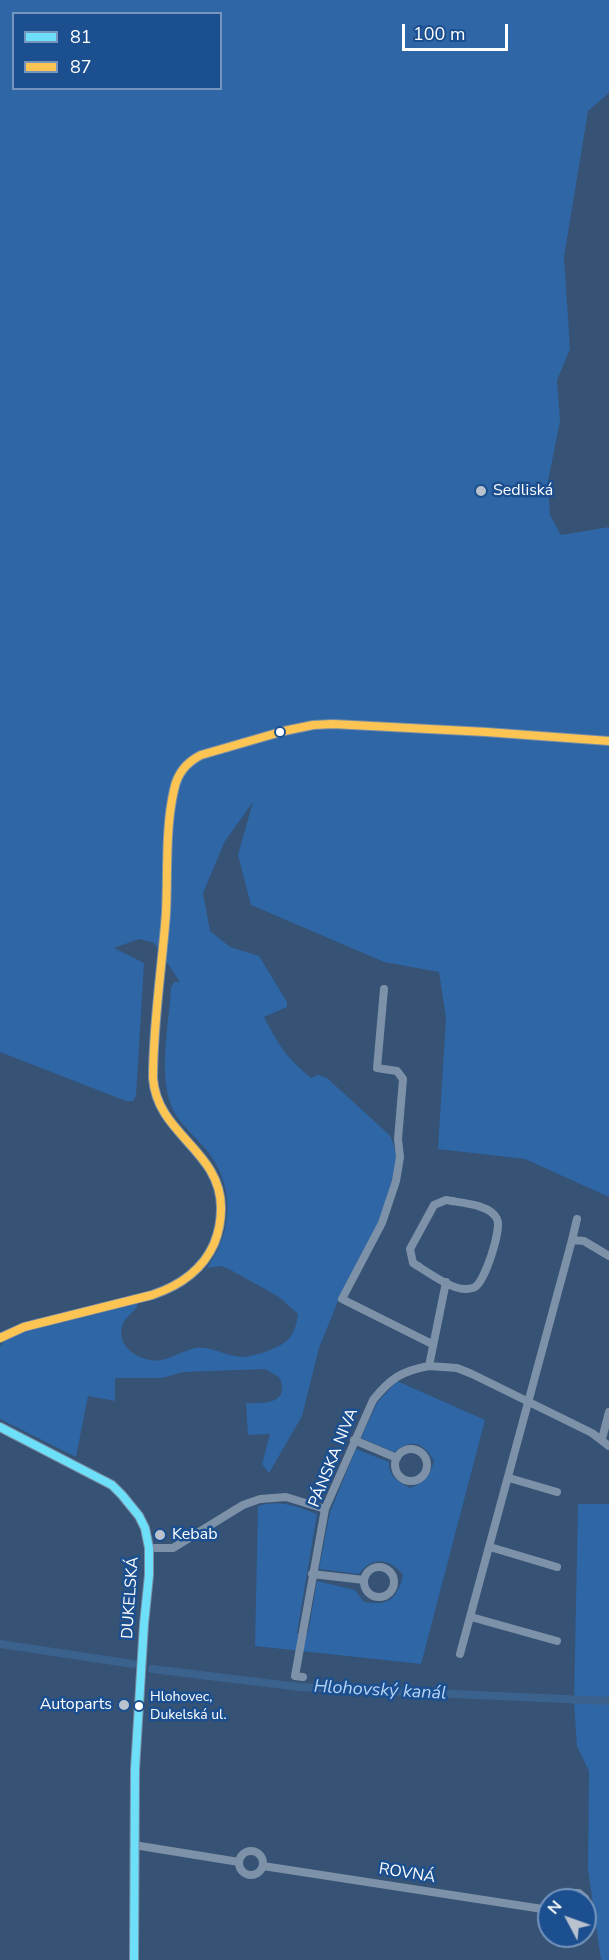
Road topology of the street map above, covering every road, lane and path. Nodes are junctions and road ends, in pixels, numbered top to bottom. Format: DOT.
graph roads {
  1 [pos="609,741"];
  2 [pos="384,988"];
  3 [pos="577,1219"];
  4 [pos="572,1240"];
  5 [pos="609,1256"];
  6 [pos="446,1282"];
  7 [pos="0,1338"];
  8 [pos="432,1344"];
  9 [pos="429,1366"];
  10 [pos="529,1401"];
  11 [pos="609,1412"];
  12 [pos="0,1427"];
  13 [pos="602,1439"];
  14 [pos="354,1440"];
  15 [pos="609,1446"];
  16 [pos="397,1458"];
  17 [pos="508,1478"];
  18 [pos="557,1492"];
  19 [pos="326,1509"];
  20 [pos="490,1547"];
  21 [pos="148,1548"];
  22 [pos="557,1567"];
  23 [pos="312,1574"];
  24 [pos="364,1580"];
  25 [pos="471,1617"];
  26 [pos="557,1641"];
  27 [pos="460,1654"];
  28 [pos="303,1677"];
  29 [pos="134,1845"];
  30 [pos="239,1862"];
  31 [pos="263,1866"];
  32 [pos="537,1907"];
  33 [pos="134,1960"];
  1 -- 7 [label="main road"];
  2 -- 8 [label="street"];
  3 -- 4 [label="street"];
  4 -- 5 [label="street"];
  4 -- 10 [label="street"];
  6 -- 6 [label="street"];
  6 -- 8 [label="street"];
  8 -- 9 [label="street"];
  9 -- 10 [label="street"];
  9 -- 14 [label="street, PÁNSKA NIVA"];
  10 -- 13 [label="street"];
  10 -- 17 [label="street"];
  11 -- 13 [label="street"];
  12 -- 21 [label="main road, DUKELSKÁ"];
  13 -- 15 [label="street"];
  14 -- 16 [label="street"];
  14 -- 19 [label="street, PÁNSKA NIVA"];
  16 -- 16 [label="street"];
  17 -- 18 [label="street"];
  17 -- 20 [label="street"];
  19 -- 21 [label="street"];
  19 -- 23 [label="street, PÁNSKA NIVA"];
  20 -- 22 [label="street"];
  20 -- 25 [label="street"];
  21 -- 29 [label="main road, DUKELSKÁ"];
  23 -- 24 [label="street"];
  23 -- 28 [label="street, PÁNSKA NIVA"];
  24 -- 24 [label="street"];
  25 -- 26 [label="street"];
  25 -- 27 [label="street"];
  29 -- 30 [label="street, ROVNÁ"];
  29 -- 33 [label="main road, DUKELSKÁ"];
  30 -- 31 [label="street, ROVNÁ"];
  30 -- 31 [label="street, ROVNÁ"];
  31 -- 32 [label="street, ROVNÁ"];
}
